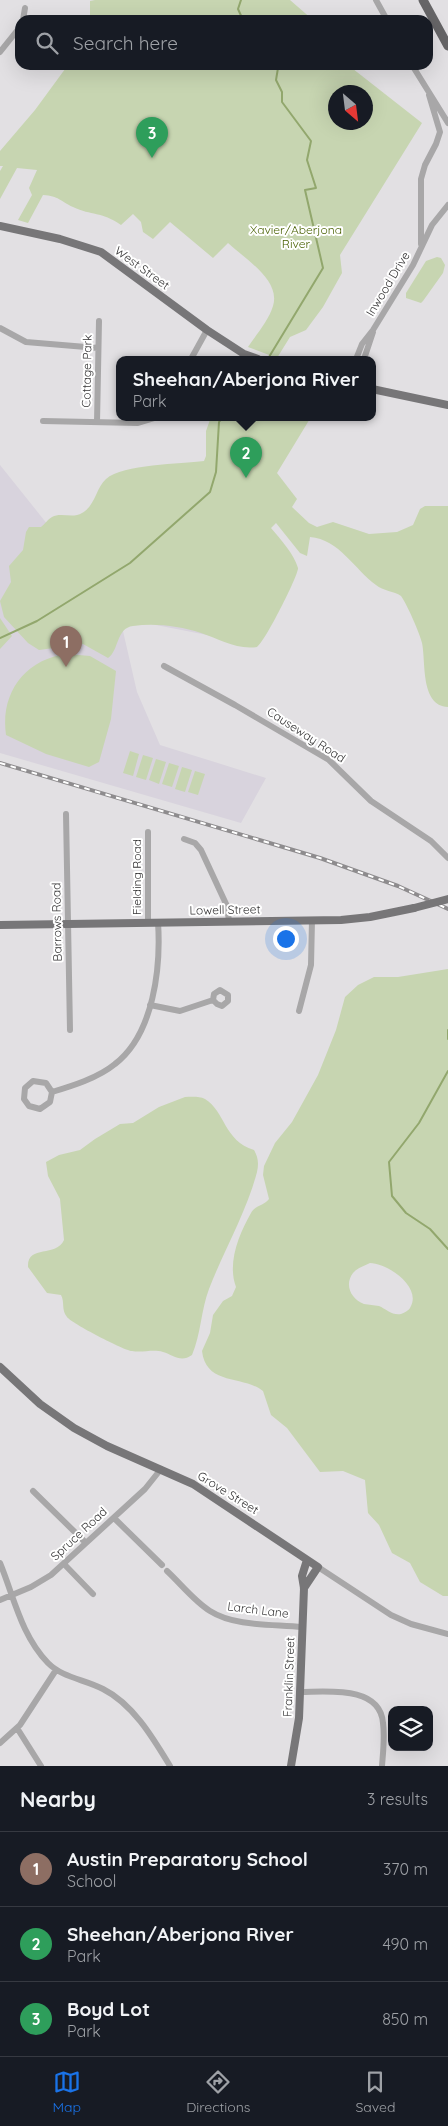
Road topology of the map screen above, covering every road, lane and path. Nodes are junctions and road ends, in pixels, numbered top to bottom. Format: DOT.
graph roads {
  1 [pos="376,0"];
  2 [pos="424,0"];
  3 [pos="25,8"];
  4 [pos="24,15"];
  5 [pos="385,15"];
  6 [pos="432,15"];
  7 [pos="433,17"];
  8 [pos="15,33"];
  9 [pos="448,46"];
  10 [pos="0,52"];
  11 [pos="415,70"];
  12 [pos="429,94"];
  13 [pos="448,124"];
  14 [pos="448,204"];
  15 [pos="0,226"];
  16 [pos="421,248"];
  17 [pos="99,321"];
  18 [pos="0,328"];
  19 [pos="206,330"];
  20 [pos="373,330"];
  21 [pos="98,348"];
  22 [pos="193,356"];
  23 [pos="250,356"];
  24 [pos="357,356"];
  25 [pos="365,356"];
  26 [pos="376,389"];
  27 [pos="448,405"];
  28 [pos="43,421"];
  29 [pos="144,421"];
  30 [pos="97,422"];
  31 [pos="164,666"];
  32 [pos="66,814"];
  33 [pos="148,832"];
  34 [pos="184,839"];
  35 [pos="448,858"];
  36 [pos="448,899"];
  37 [pos="312,920"];
  38 [pos="229,921"];
  39 [pos="148,922"];
  40 [pos="158,922"];
  41 [pos="68,924"];
  42 [pos="0,925"];
  43 [pos="213,1000"];
  44 [pos="150,1005"];
  45 [pos="299,1011"];
  46 [pos="70,1030"];
  47 [pos="52,1092"];
  48 [pos="0,1367"];
  49 [pos="162,1469"];
  50 [pos="33,1491"];
  51 [pos="114,1518"];
  52 [pos="86,1543"];
  53 [pos="307,1560"];
  54 [pos="0,1563"];
  55 [pos="64,1564"];
  56 [pos="162,1565"];
  57 [pos="318,1568"];
  58 [pos="167,1571"];
  59 [pos="304,1588"];
  60 [pos="93,1594"];
  61 [pos="11,1596"];
  62 [pos="0,1600"];
  63 [pos="302,1627"];
  64 [pos="448,1634"];
  65 [pos="56,1670"];
  66 [pos="300,1692"];
  67 [pos="17,1728"];
  68 [pos="0,1743"];
  69 [pos="41,1766"];
  70 [pos="170,1766"];
  71 [pos="291,1766"];
  72 [pos="382,1766"];
  1 -- 5 [label="street"];
  2 -- 6 [label="highway"];
  3 -- 4 [label="street"];
  7 -- 9 [label="highway"];
  8 -- 10 [label="street"];
  11 -- 12 [label="street, Inwood Drive"];
  12 -- 13 [label="street, Inwood Drive"];
  12 -- 16 [label="street, Inwood Drive"];
  14 -- 16 [label="street, Inwood Drive"];
  15 -- 19 [label="main road, West Street"];
  16 -- 20 [label="street, Inwood Drive"];
  17 -- 21 [label="street, Cottage Park"];
  18 -- 21 [label="street"];
  19 -- 22 [label="street"];
  19 -- 23 [label="main road, West Street"];
  20 -- 24 [label="street, Inwood Drive"];
  20 -- 25 [label="street, Inwood Drive"];
  21 -- 30 [label="street, Cottage Park"];
  26 -- 27 [label="main road"];
  28 -- 30 [label="street"];
  29 -- 30 [label="street"];
  31 -- 35 [label="street, Causeway Road"];
  32 -- 41 [label="street, Barrows Road"];
  33 -- 39 [label="street, Fielding Road"];
  34 -- 38 [label="street"];
  36 -- 37 [label="main road, Lowell Street, bridge"];
  37 -- 38 [label="main road, Lowell Street"];
  37 -- 45 [label="street"];
  38 -- 40 [label="main road, Lowell Street"];
  39 -- 40 [label="main road, Lowell Street"];
  39 -- 41 [label="main road, Lowell Street"];
  40 -- 44 [label="street"];
  41 -- 42 [label="main road, Lowell Street"];
  41 -- 46 [label="street, Barrows Road"];
  43 -- 44 [label="street"];
  44 -- 47 [label="street"];
  47 -- 47 [label="street"];
  48 -- 49 [label="main road, Grove Street"];
  49 -- 51 [label="street, Spruce Road"];
  49 -- 53 [label="main road, Grove Street"];
  50 -- 52 [label="street"];
  51 -- 52 [label="street, Spruce Road"];
  51 -- 56 [label="street"];
  52 -- 55 [label="street, Spruce Road"];
  53 -- 57 [label="main road, Grove Street"];
  53 -- 59 [label="main road, Franklin Street"];
  54 -- 61 [label="street"];
  55 -- 60 [label="street"];
  55 -- 61 [label="street, Spruce Road"];
  57 -- 59 [label="main road"];
  57 -- 64 [label="street, Grove Street"];
  58 -- 63 [label="street, Larch Lane"];
  59 -- 63 [label="main road, Franklin Street"];
  61 -- 62 [label="street, Spruce Road"];
  61 -- 65 [label="street"];
  63 -- 66 [label="main road, Franklin Street"];
  65 -- 67 [label="street"];
  65 -- 70 [label="street"];
  66 -- 71 [label="main road, Franklin Street"];
  66 -- 72 [label="street"];
  67 -- 68 [label="street"];
  67 -- 69 [label="street"];
}
